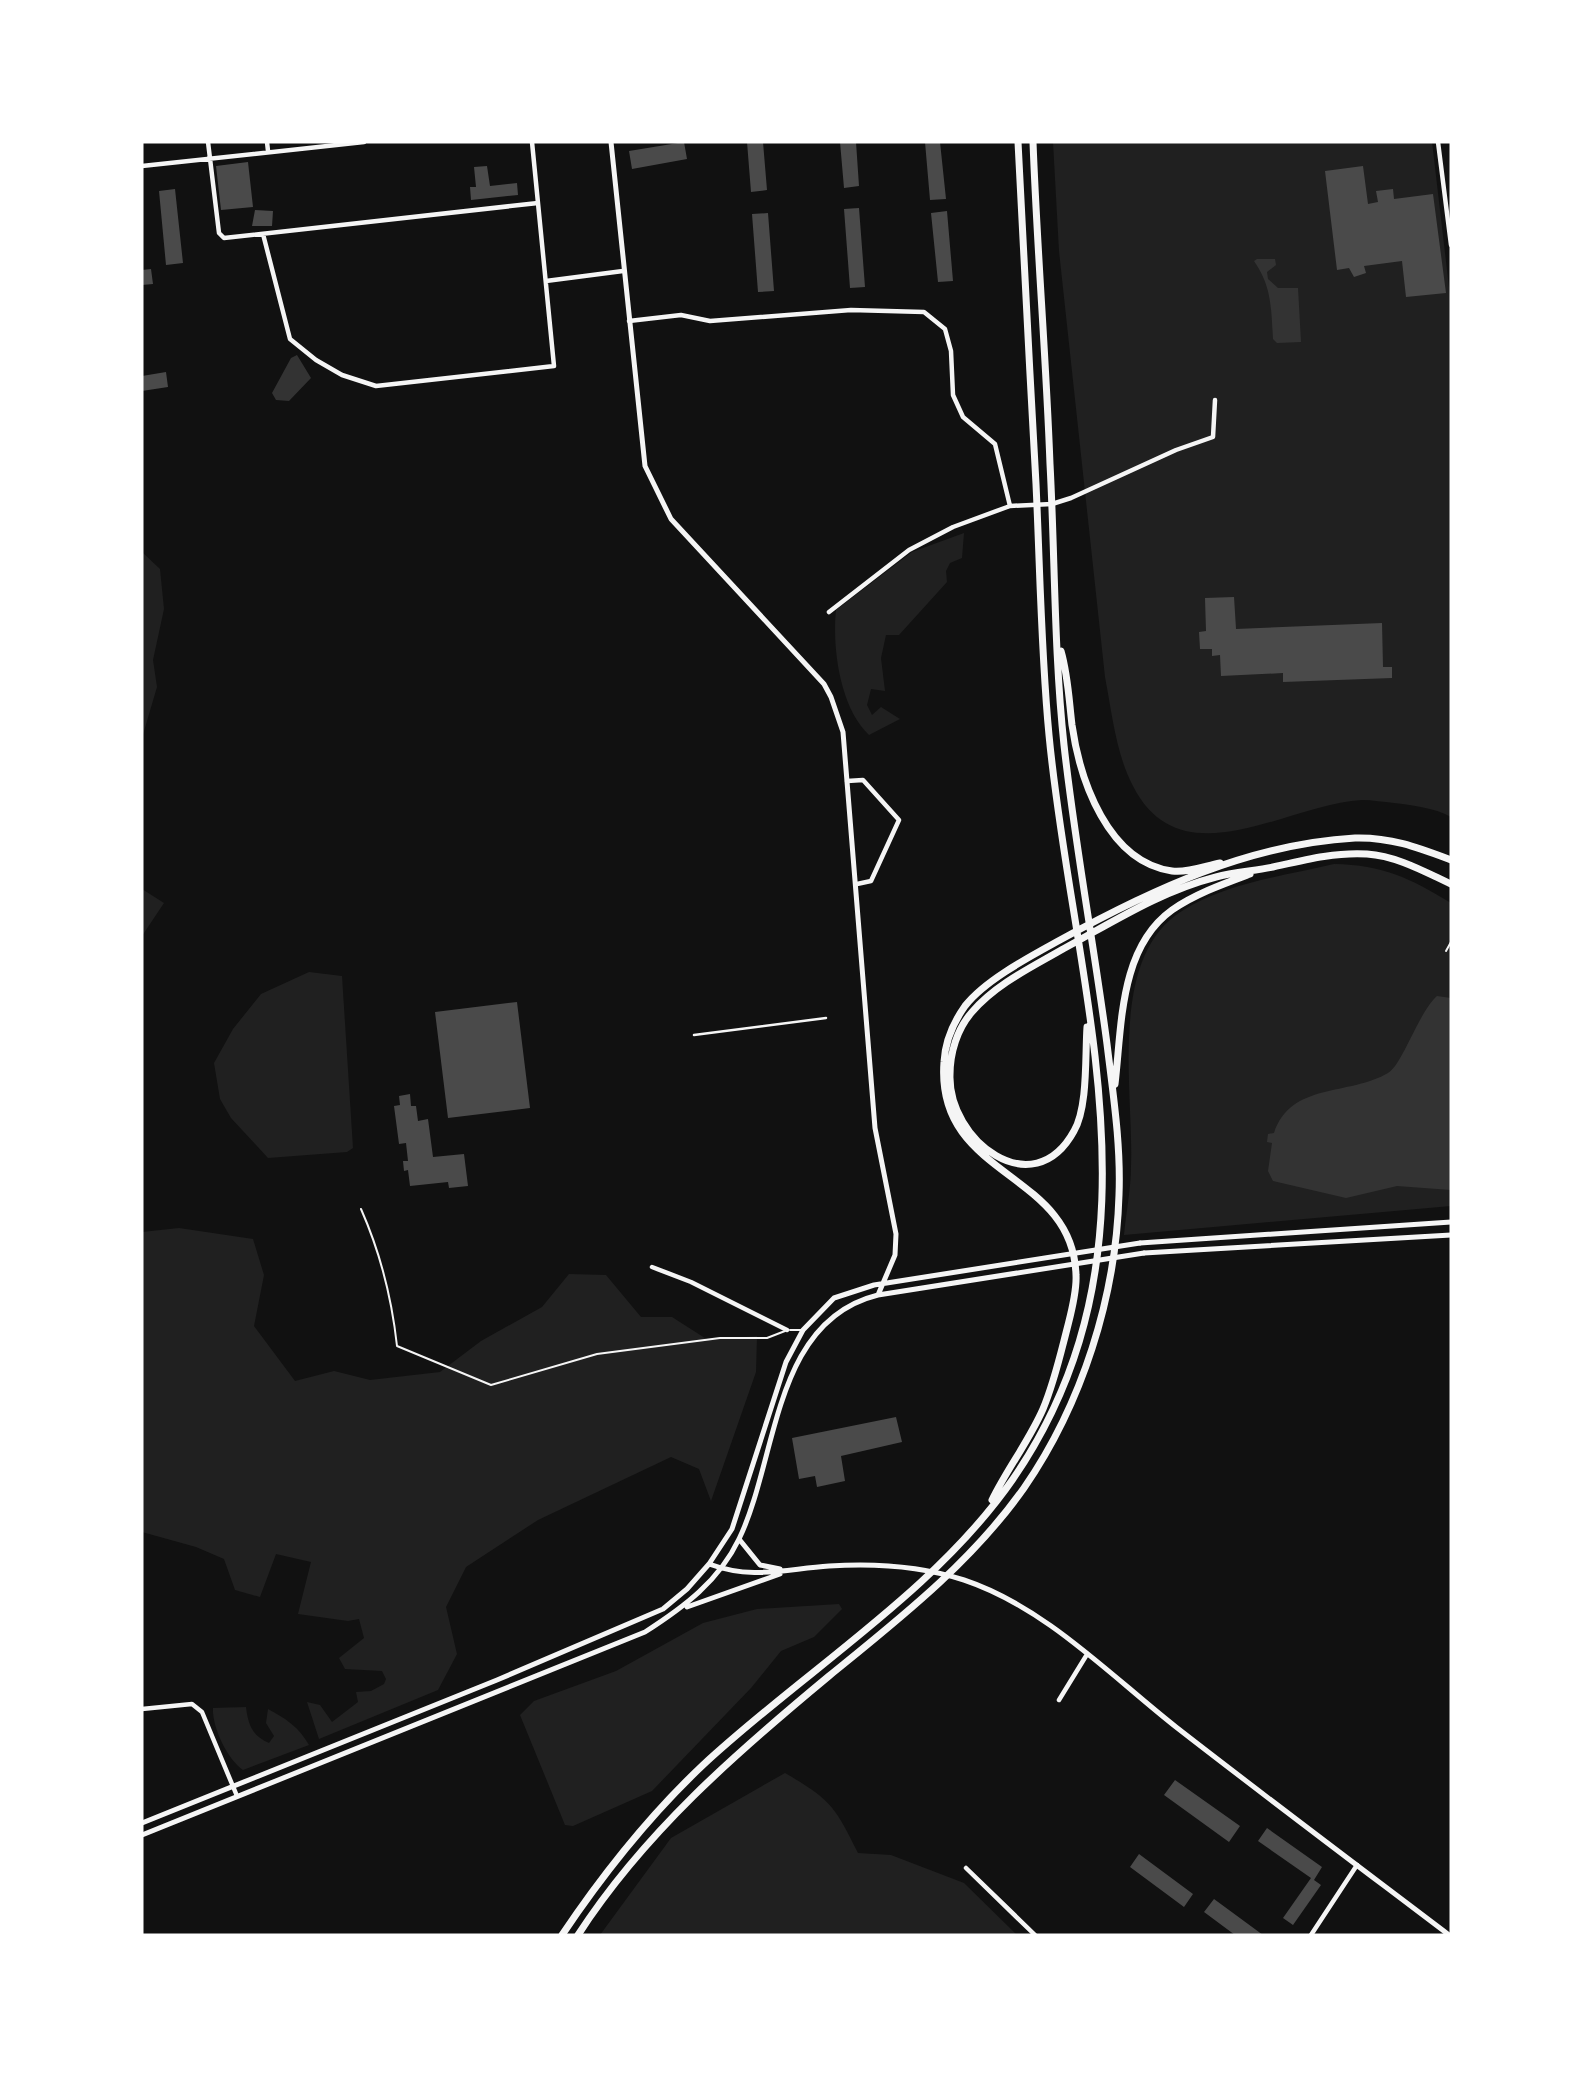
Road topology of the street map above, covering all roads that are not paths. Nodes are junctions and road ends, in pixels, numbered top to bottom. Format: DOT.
graph roads {
  1 [pos="208,142"];
  2 [pos="267,142"];
  3 [pos="363,142"];
  4 [pos="532,142"];
  5 [pos="611,142"];
  6 [pos="1018,142"];
  7 [pos="1033,142"];
  8 [pos="1438,142"];
  9 [pos="268,151"];
  10 [pos="210,158"];
  11 [pos="142,166"];
  12 [pos="538,202"];
  13 [pos="263,234"];
  14 [pos="1451,245"];
  15 [pos="623,271"];
  16 [pos="546,281"];
  17 [pos="628,321"];
  18 [pos="1215,400"];
  19 [pos="1010,506"];
  20 [pos="830,612"];
  21 [pos="1057,638"];
  22 [pos="847,781"];
  23 [pos="1251,857"];
  24 [pos="1451,860"];
  25 [pos="1269,867"];
  26 [pos="857,884"];
  27 [pos="1451,884"];
  28 [pos="1088,1009"];
  29 [pos="826,1018"];
  30 [pos="694,1035"];
  31 [pos="1113,1095"];
  32 [pos="361,1209"];
  33 [pos="1451,1222"];
  34 [pos="1451,1235"];
  35 [pos="652,1267"];
  36 [pos="885,1284"];
  37 [pos="878,1295"];
  38 [pos="788,1330"];
  39 [pos="803,1330"];
  40 [pos="987,1511"];
  41 [pos="739,1539"];
  42 [pos="709,1564"];
  43 [pos="721,1568"];
  44 [pos="789,1571"];
  45 [pos="681,1609"];
  46 [pos="1086,1656"];
  47 [pos="1059,1700"];
  48 [pos="142,1709"];
  49 [pos="234,1787"];
  50 [pos="237,1796"];
  51 [pos="142,1823"];
  52 [pos="142,1835"];
  53 [pos="1357,1865"];
  54 [pos="966,1868"];
  55 [pos="562,1935"];
  56 [pos="578,1935"];
  57 [pos="1035,1935"];
  58 [pos="1311,1935"];
  59 [pos="1449,1935"];
  1 -- 10 [label="street"];
  2 -- 9 [label="street"];
  3 -- 9 [label="street"];
  4 -- 12 [label="street"];
  5 -- 15 [label="main road"];
  6 -- 28 [label="highway"];
  7 -- 21 [label="highway"];
  8 -- 14 [label="street"];
  9 -- 10 [label="street"];
  10 -- 11 [label="street"];
  10 -- 13 [label="street"];
  12 -- 13 [label="street"];
  12 -- 16 [label="street"];
  13 -- 16 [label="street"];
  15 -- 16 [label="street"];
  15 -- 17 [label="main road"];
  17 -- 19 [label="street"];
  17 -- 22 [label="main road"];
  18 -- 19 [label="street"];
  19 -- 20 [label="street"];
  21 -- 23 [label="highway"];
  21 -- 31 [label="highway"];
  22 -- 26 [label="main road"];
  22 -- 26 [label="street"];
  23 -- 24 [label="highway"];
  23 -- 40 [label="highway"];
  25 -- 27 [label="highway"];
  25 -- 28 [label="highway"];
  25 -- 31 [label="highway"];
  26 -- 36 [label="main road"];
  28 -- 40 [label="highway"];
  29 -- 30 [label="street"];
  31 -- 56 [label="highway"];
  32 -- 38 [label="lane"];
  33 -- 36 [label="main road"];
  34 -- 37 [label="main road"];
  35 -- 38 [label="street"];
  36 -- 37 [label="main road"];
  36 -- 39 [label="main road"];
  37 -- 41 [label="main road"];
  38 -- 39 [label="lane"];
  39 -- 42 [label="main road"];
  40 -- 55 [label="highway"];
  41 -- 43 [label="main road"];
  41 -- 44 [label="main road"];
  42 -- 43 [label="main road"];
  42 -- 49 [label="main road"];
  43 -- 44 [label="main road"];
  43 -- 45 [label="main road"];
  44 -- 45 [label="main road"];
  44 -- 46 [label="main road"];
  45 -- 50 [label="main road"];
  46 -- 47 [label="street"];
  46 -- 53 [label="main road"];
  48 -- 49 [label="street"];
  49 -- 50 [label="street"];
  49 -- 51 [label="main road"];
  50 -- 52 [label="main road"];
  53 -- 58 [label="street"];
  53 -- 59 [label="main road"];
  54 -- 57 [label="street"];
}
